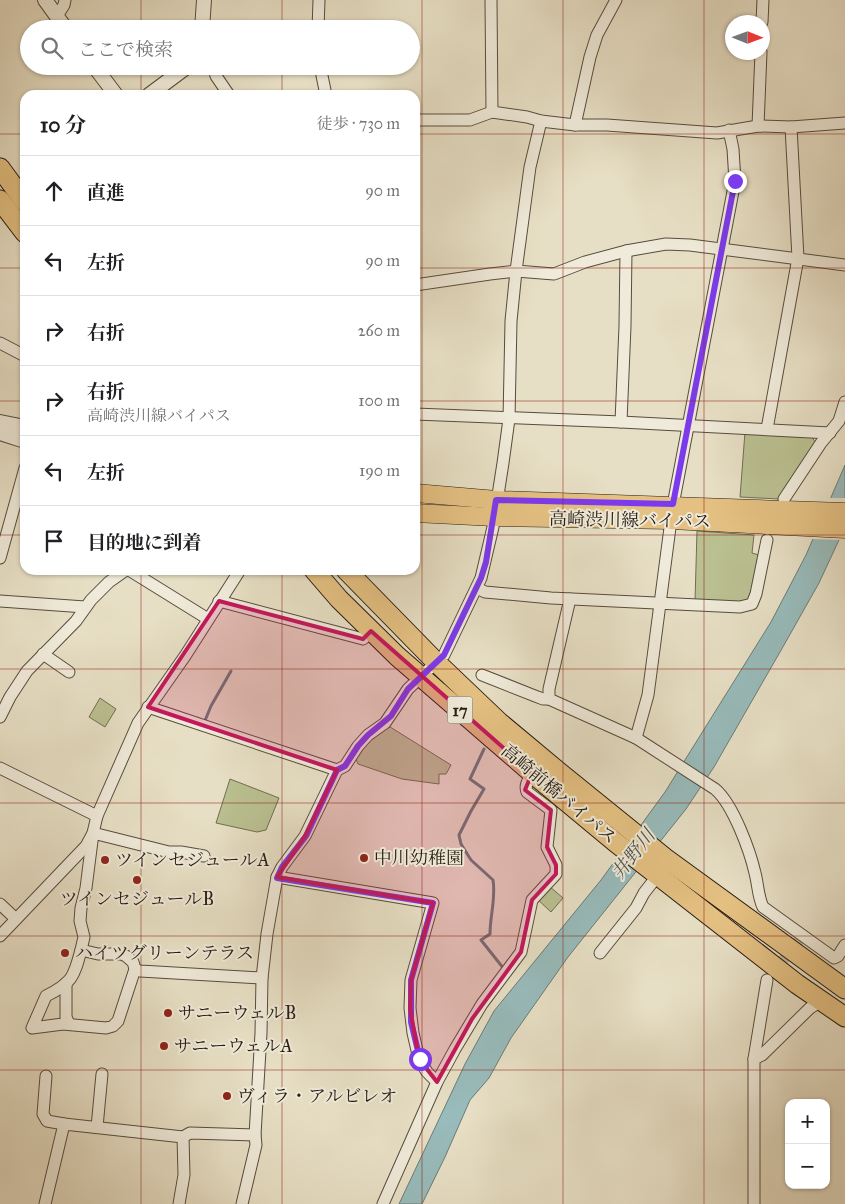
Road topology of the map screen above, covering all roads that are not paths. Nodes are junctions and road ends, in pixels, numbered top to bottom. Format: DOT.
graph roads {
  1 [pos="45,0"];
  2 [pos="65,0"];
  3 [pos="204,0"];
  4 [pos="319,0"];
  5 [pos="492,0"];
  6 [pos="616,0"];
  7 [pos="763,0"];
  8 [pos="762,15"];
  9 [pos="57,16"];
  10 [pos="60,20"];
  11 [pos="203,20"];
  12 [pos="318,20"];
  13 [pos="761,60"];
  14 [pos="101,75"];
  15 [pos="176,75"];
  16 [pos="216,75"];
  17 [pos="322,75"];
  18 [pos="112,90"];
  19 [pos="157,90"];
  20 [pos="226,90"];
  21 [pos="325,90"];
  22 [pos="492,112"];
  23 [pos="420,120"];
  24 [pos="541,121"];
  25 [pos="845,124"];
  26 [pos="575,125"];
  27 [pos="758,126"];
  28 [pos="791,127"];
  29 [pos="729,130"];
  30 [pos="0,168"];
  31 [pos="20,191"];
  32 [pos="1,203"];
  33 [pos="20,227"];
  34 [pos="722,250"];
  35 [pos="626,251"];
  36 [pos="798,258"];
  37 [pos="845,265"];
  38 [pos="516,271"];
  39 [pos="420,284"];
  40 [pos="0,344"];
  41 [pos="20,354"];
  42 [pos="845,402"];
  43 [pos="420,414"];
  44 [pos="509,419"];
  45 [pos="0,422"];
  46 [pos="621,422"];
  47 [pos="687,426"];
  48 [pos="20,427"];
  49 [pos="767,429"];
  50 [pos="0,433"];
  51 [pos="830,433"];
  52 [pos="20,439"];
  53 [pos="20,486"];
  54 [pos="420,493"];
  55 [pos="784,499"];
  56 [pos="496,500"];
  57 [pos="672,512"];
  58 [pos="845,512"];
  59 [pos="420,513"];
  60 [pos="494,517"];
  61 [pos="804,519"];
  62 [pos="845,528"];
  63 [pos="767,540"];
  64 [pos="0,558"];
  65 [pos="120,575"];
  66 [pos="136,575"];
  67 [pos="237,575"];
  68 [pos="319,575"];
  69 [pos="351,575"];
  70 [pos="476,588"];
  71 [pos="570,599"];
  72 [pos="0,601"];
  73 [pos="219,601"];
  74 [pos="660,603"];
  75 [pos="85,607"];
  76 [pos="208,618"];
  77 [pos="371,631"];
  78 [pos="43,654"];
  79 [pos="436,662"];
  80 [pos="69,672"];
  81 [pos="482,674"];
  82 [pos="421,677"];
  83 [pos="549,698"];
  84 [pos="148,707"];
  85 [pos="0,716"];
  86 [pos="636,738"];
  87 [pos="0,768"];
  88 [pos="337,770"];
  89 [pos="532,774"];
  90 [pos="97,816"];
  91 [pos="93,833"];
  92 [pos="204,856"];
  93 [pos="659,868"];
  94 [pos="277,878"];
  95 [pos="0,904"];
  96 [pos="16,919"];
  97 [pos="0,936"];
  98 [pos="845,945"];
  99 [pos="81,950"];
  100 [pos="600,953"];
  101 [pos="136,969"];
  102 [pos="262,978"];
  103 [pos="768,980"];
  104 [pos="66,983"];
  105 [pos="844,987"];
  106 [pos="821,1001"];
  107 [pos="845,1017"];
  108 [pos="69,1024"];
  109 [pos="754,1059"];
  110 [pos="102,1074"];
  111 [pos="46,1076"];
  112 [pos="438,1082"];
  113 [pos="64,1124"];
  114 [pos="97,1127"];
  115 [pos="255,1135"];
  116 [pos="183,1137"];
  117 [pos="45,1204"];
  118 [pos="179,1204"];
  119 [pos="242,1204"];
  120 [pos="383,1204"];
  121 [pos="754,1204"];
  1 -- 9 [label="street"];
  2 -- 9 [label="street"];
  3 -- 11 [label="street"];
  4 -- 12 [label="street"];
  5 -- 22 [label="street"];
  6 -- 26 [label="street"];
  7 -- 8 [label="street"];
  9 -- 10 [label="street"];
  13 -- 27 [label="street"];
  14 -- 18 [label="street"];
  15 -- 19 [label="street"];
  16 -- 20 [label="street"];
  17 -- 21 [label="street"];
  22 -- 23 [label="street"];
  22 -- 24 [label="street"];
  24 -- 26 [label="street"];
  24 -- 38 [label="street"];
  25 -- 28 [label="street"];
  26 -- 29 [label="street"];
  27 -- 28 [label="street"];
  27 -- 29 [label="street"];
  28 -- 36 [label="street"];
  29 -- 34 [label="street"];
  30 -- 31 [label="highway"];
  32 -- 33 [label="highway"];
  34 -- 35 [label="street"];
  34 -- 36 [label="street"];
  34 -- 47 [label="street"];
  35 -- 38 [label="street"];
  35 -- 46 [label="street"];
  36 -- 37 [label="street"];
  36 -- 49 [label="street"];
  38 -- 39 [label="street"];
  38 -- 44 [label="street"];
  40 -- 41 [label="street"];
  42 -- 51 [label="street"];
  43 -- 44 [label="street"];
  44 -- 46 [label="street"];
  44 -- 56 [label="street"];
  45 -- 48 [label="street"];
  46 -- 47 [label="street"];
  47 -- 49 [label="street"];
  47 -- 57 [label="street"];
  49 -- 51 [label="street"];
  50 -- 52 [label="street"];
  51 -- 55 [label="street"];
  53 -- 64 [label="street"];
  54 -- 56 [label="main road, 高崎渋川線バイパス"];
  56 -- 57 [label="main road, 高崎渋川線バイパス"];
  56 -- 60 [label="street"];
  57 -- 60 [label="main road, 高崎渋川線バイパス"];
  57 -- 61 [label="main road, 高崎渋川線バイパス"];
  57 -- 74 [label="street"];
  58 -- 61 [label="main road, 高崎渋川線バイパス"];
  59 -- 60 [label="main road, 高崎渋川線バイパス"];
  60 -- 70 [label="street"];
  61 -- 62 [label="main road, 高崎渋川線バイパス"];
  63 -- 74 [label="street"];
  65 -- 75 [label="street"];
  66 -- 76 [label="street"];
  67 -- 73 [label="street"];
  68 -- 77 [label="highway, 高崎前橋バイパス / 17"];
  69 -- 79 [label="highway, 高崎前橋バイパス / 17"];
  70 -- 71 [label="street"];
  70 -- 79 [label="street"];
  71 -- 74 [label="street"];
  71 -- 83 [label="street"];
  72 -- 75 [label="street"];
  73 -- 76 [label="street"];
  73 -- 77 [label="street"];
  74 -- 86 [label="street"];
  75 -- 78 [label="street"];
  76 -- 84 [label="street"];
  77 -- 82 [label="highway, 高崎前橋バイパス / 17"];
  78 -- 80 [label="street"];
  78 -- 85 [label="street"];
  79 -- 82 [label="street"];
  79 -- 93 [label="highway, 高崎前橋バイパス / 17"];
  81 -- 83 [label="street"];
  82 -- 88 [label="street"];
  82 -- 89 [label="highway, 高崎前橋バイパス / 17"];
  83 -- 86 [label="street"];
  84 -- 88 [label="street"];
  84 -- 90 [label="street"];
  86 -- 98 [label="street"];
  87 -- 90 [label="street"];
  88 -- 94 [label="street"];
  89 -- 93 [label="highway, 高崎前橋バイパス / 17"];
  89 -- 112 [label="street"];
  90 -- 91 [label="street"];
  91 -- 92 [label="street"];
  91 -- 96 [label="street"];
  91 -- 99 [label="street"];
  93 -- 100 [label="street"];
  93 -- 105 [label="highway, 高崎前橋バイパス / 17"];
  93 -- 106 [label="highway, 高崎前橋バイパス / 17"];
  94 -- 102 [label="street"];
  94 -- 112 [label="street"];
  95 -- 96 [label="street"];
  96 -- 97 [label="street"];
  99 -- 101 [label="street"];
  99 -- 104 [label="street"];
  101 -- 102 [label="street"];
  101 -- 108 [label="street"];
  102 -- 115 [label="street"];
  103 -- 109 [label="street"];
  104 -- 108 [label="street"];
  104 -- 108 [label="street"];
  105 -- 106 [label="street"];
  106 -- 107 [label="highway, 高崎前橋バイパス / 17"];
  106 -- 109 [label="street"];
  109 -- 121 [label="street"];
  110 -- 114 [label="street"];
  111 -- 113 [label="street"];
  112 -- 120 [label="street"];
  113 -- 114 [label="street"];
  113 -- 117 [label="street"];
  114 -- 116 [label="street"];
  115 -- 116 [label="street"];
  115 -- 119 [label="street"];
  116 -- 118 [label="street"];
}
